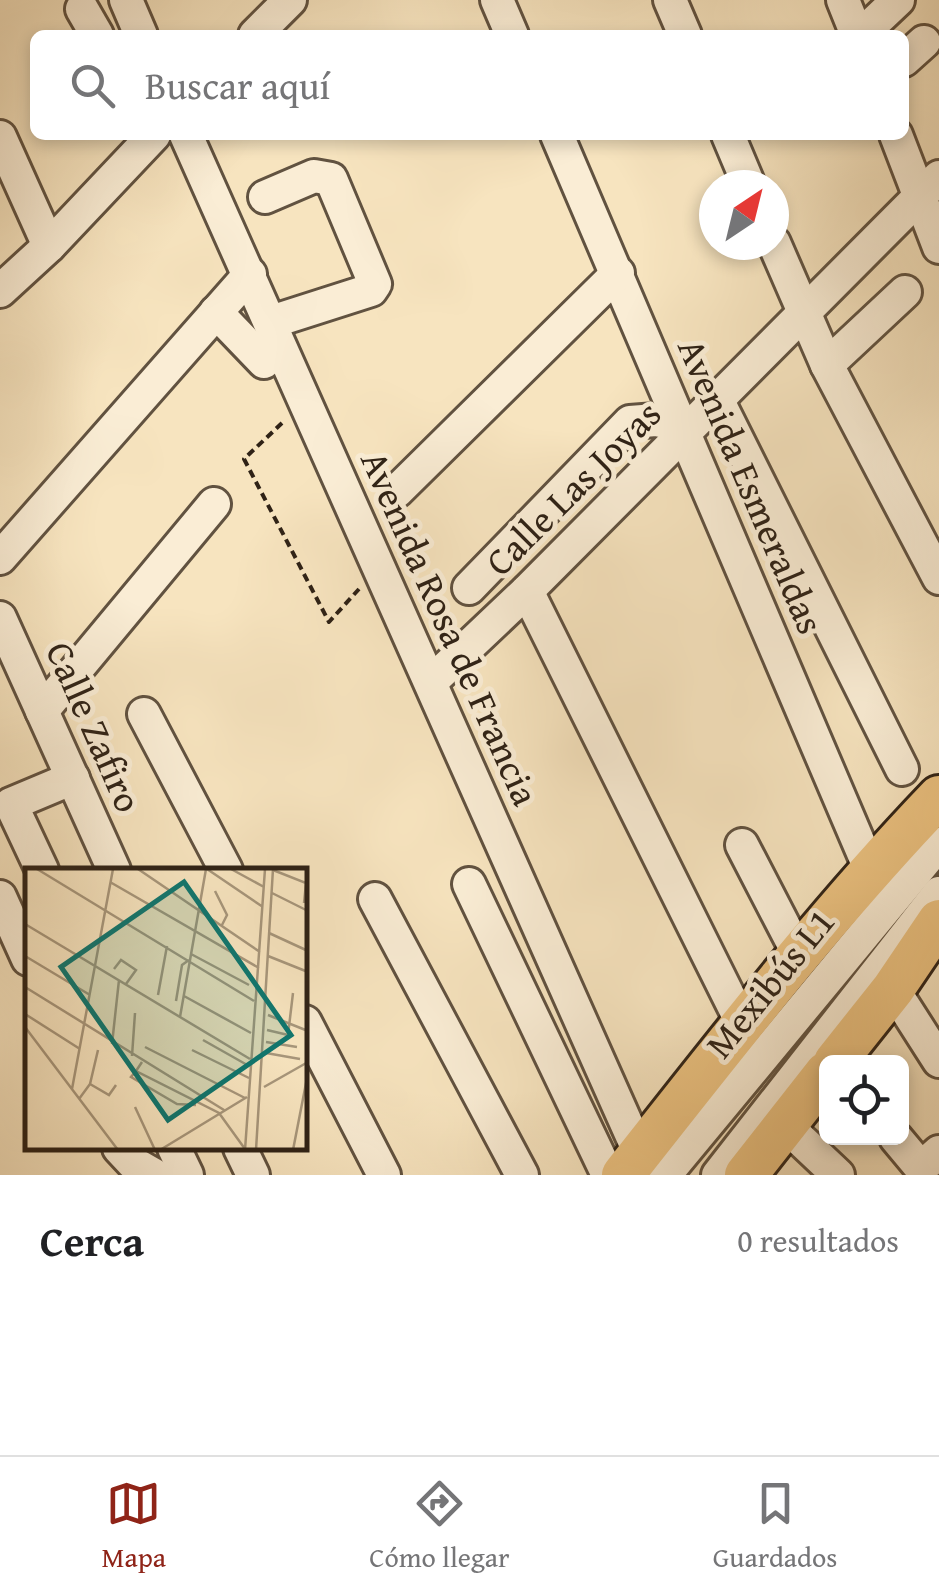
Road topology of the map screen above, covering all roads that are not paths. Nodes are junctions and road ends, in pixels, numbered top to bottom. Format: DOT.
graph roads {
  1 [pos="290,0"];
  2 [pos="497,0"];
  3 [pos="670,0"];
  4 [pos="843,0"];
  5 [pos="898,0"];
  6 [pos="128,1"];
  7 [pos="140,30"];
  8 [pos="259,30"];
  9 [pos="510,30"];
  10 [pos="683,30"];
  11 [pos="857,30"];
  12 [pos="865,30"];
  13 [pos="0,137"];
  14 [pos="149,140"];
  15 [pos="188,140"];
  16 [pos="559,140"];
  17 [pos="730,140"];
  18 [pos="899,140"];
  19 [pos="743,170"];
  20 [pos="930,186"];
  21 [pos="265,197"];
  22 [pos="48,246"];
  23 [pos="939,248"];
  24 [pos="781,260"];
  25 [pos="618,273"];
  26 [pos="250,274"];
  27 [pos="0,291"];
  28 [pos="905,292"];
  29 [pos="803,311"];
  30 [pos="216,312"];
  31 [pos="272,322"];
  32 [pos="264,362"];
  33 [pos="828,365"];
  34 [pos="717,399"];
  35 [pos="683,429"];
  36 [pos="397,491"];
  37 [pos="214,504"];
  38 [pos="0,558"];
  39 [pos="939,578"];
  40 [pos="469,588"];
  41 [pos="527,591"];
  42 [pos="0,618"];
  43 [pos="10,667"];
  44 [pos="430,682"];
  45 [pos="42,711"];
  46 [pos="144,714"];
  47 [pos="902,769"];
  48 [pos="73,778"];
  49 [pos="939,797"];
  50 [pos="6,806"];
  51 [pos="939,844"];
  52 [pos="742,846"];
  53 [pos="41,868"];
  54 [pos="113,868"];
  55 [pos="225,868"];
  56 [pos="870,869"];
  57 [pos="469,884"];
  58 [pos="939,893"];
  59 [pos="0,896"];
  60 [pos="375,900"];
  61 [pos="939,921"];
  62 [pos="25,952"];
  63 [pos="799,955"];
  64 [pos="893,989"];
  65 [pos="742,1023"];
  66 [pos="308,1028"];
  67 [pos="841,1055"];
  68 [pos="939,1061"];
  69 [pos="819,1082"];
  70 [pos="785,1126"];
  71 [pos="902,1145"];
  72 [pos="121,1150"];
  73 [pos="175,1150"];
  74 [pos="241,1150"];
  75 [pos="939,1152"];
  76 [pos="634,1170"];
  77 [pos="154,1175"];
  78 [pos="188,1175"];
  79 [pos="253,1175"];
  80 [pos="384,1175"];
  81 [pos="522,1175"];
  82 [pos="718,1175"];
  83 [pos="746,1175"];
  84 [pos="838,1175"];
  1 -- 8 [label="street"];
  2 -- 9 [label="street"];
  3 -- 10 [label="street"];
  4 -- 11 [label="street"];
  5 -- 12 [label="street"];
  6 -- 7 [label="street"];
  13 -- 22 [label="street"];
  14 -- 22 [label="street"];
  15 -- 26 [label="street, Avenida Rosa de Francia"];
  16 -- 25 [label="street, Avenida Esmeraldas"];
  17 -- 19 [label="street"];
  18 -- 20 [label="street"];
  20 -- 23 [label="street"];
  20 -- 29 [label="street, Calle Las Joyas"];
  21 -- 31 [label="street"];
  22 -- 27 [label="street"];
  24 -- 29 [label="street"];
  25 -- 35 [label="street, Avenida Esmeraldas"];
  25 -- 36 [label="street"];
  26 -- 30 [label="street"];
  26 -- 31 [label="street, Avenida Rosa de Francia"];
  28 -- 33 [label="street"];
  29 -- 33 [label="street"];
  29 -- 34 [label="street, Calle Las Joyas"];
  30 -- 32 [label="street"];
  30 -- 38 [label="street"];
  31 -- 44 [label="street, Avenida Rosa de Francia"];
  33 -- 39 [label="street"];
  34 -- 35 [label="street, Calle Las Joyas"];
  34 -- 47 [label="street"];
  35 -- 40 [label="street"];
  35 -- 41 [label="street, Calle Las Joyas"];
  35 -- 56 [label="street, Avenida Esmeraldas"];
  37 -- 45 [label="street"];
  41 -- 44 [label="street, Calle Las Joyas"];
  41 -- 65 [label="street"];
  42 -- 43 [label="street, Calle Zafiro"];
  43 -- 45 [label="street, Calle Zafiro"];
  44 -- 76 [label="street, Avenida Rosa de Francia"];
  45 -- 48 [label="street, Calle Zafiro"];
  46 -- 55 [label="street"];
  48 -- 50 [label="street"];
  48 -- 54 [label="street, Calle Zafiro"];
  49 -- 56 [label="main road"];
  50 -- 53 [label="street"];
  51 -- 76 [label="street, Mexibús L1"];
  52 -- 63 [label="street"];
  56 -- 63 [label="main road"];
  57 -- 76 [label="street"];
  58 -- 82 [label="street, Mexibús L1"];
  59 -- 62 [label="street"];
  60 -- 81 [label="street"];
  61 -- 64 [label="main road"];
  63 -- 65 [label="main road"];
  64 -- 67 [label="main road"];
  64 -- 68 [label="street"];
  65 -- 76 [label="main road"];
  66 -- 80 [label="street"];
  69 -- 70 [label="main road"];
  70 -- 83 [label="main road"];
  70 -- 84 [label="street"];
  71 -- 75 [label="street"];
  72 -- 77 [label="street"];
  73 -- 78 [label="street"];
  74 -- 79 [label="street"];
}
